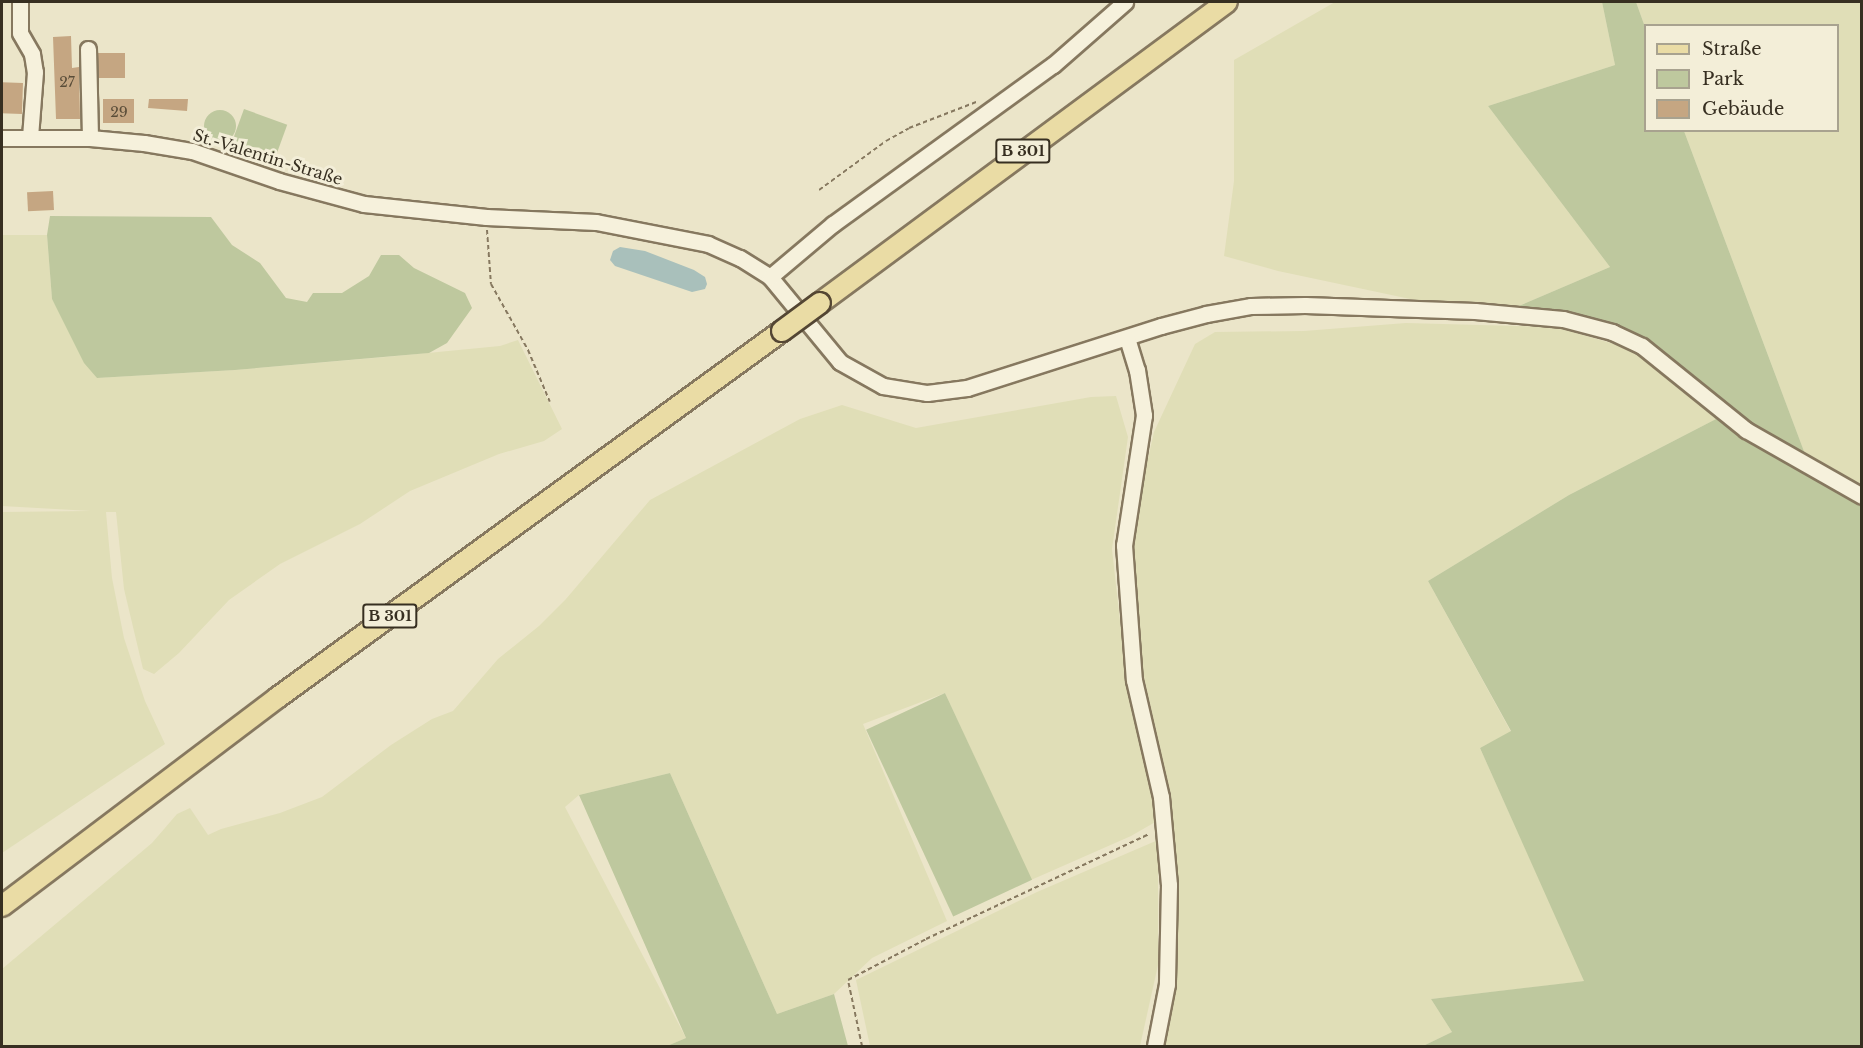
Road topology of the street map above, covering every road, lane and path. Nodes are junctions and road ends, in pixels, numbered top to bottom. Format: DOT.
graph roads {
  1 [pos="20,2"];
  2 [pos="1125,2"];
  3 [pos="1227,2"];
  4 [pos="88,49"];
  5 [pos="1007,97"];
  6 [pos="2,138"];
  7 [pos="30,138"];
  8 [pos="90,138"];
  9 [pos="819,190"];
  10 [pos="486,217"];
  11 [pos="770,277"];
  12 [pos="1127,338"];
  13 [pos="550,402"];
  14 [pos="1862,496"];
  15 [pos="1163,824"];
  16 [pos="2,906"];
  17 [pos="862,1047"];
  18 [pos="1155,1047"];
  1 -- 7 [label="street"];
  2 -- 5 [label="street"];
  3 -- 16 [label="main road, B 301, bridge"];
  4 -- 8 [label="street"];
  5 -- 9 [label="path"];
  5 -- 11 [label="street"];
  6 -- 7 [label="street, St.-Valentin-Straße"];
  7 -- 8 [label="street, St.-Valentin-Straße"];
  8 -- 10 [label="street, St.-Valentin-Straße"];
  10 -- 11 [label="street, St.-Valentin-Straße"];
  10 -- 13 [label="path"];
  11 -- 12 [label="street, St.-Valentin-Straße"];
  12 -- 14 [label="street, St.-Valentin-Straße"];
  12 -- 15 [label="street"];
  15 -- 17 [label="path"];
  15 -- 18 [label="street"];
}
